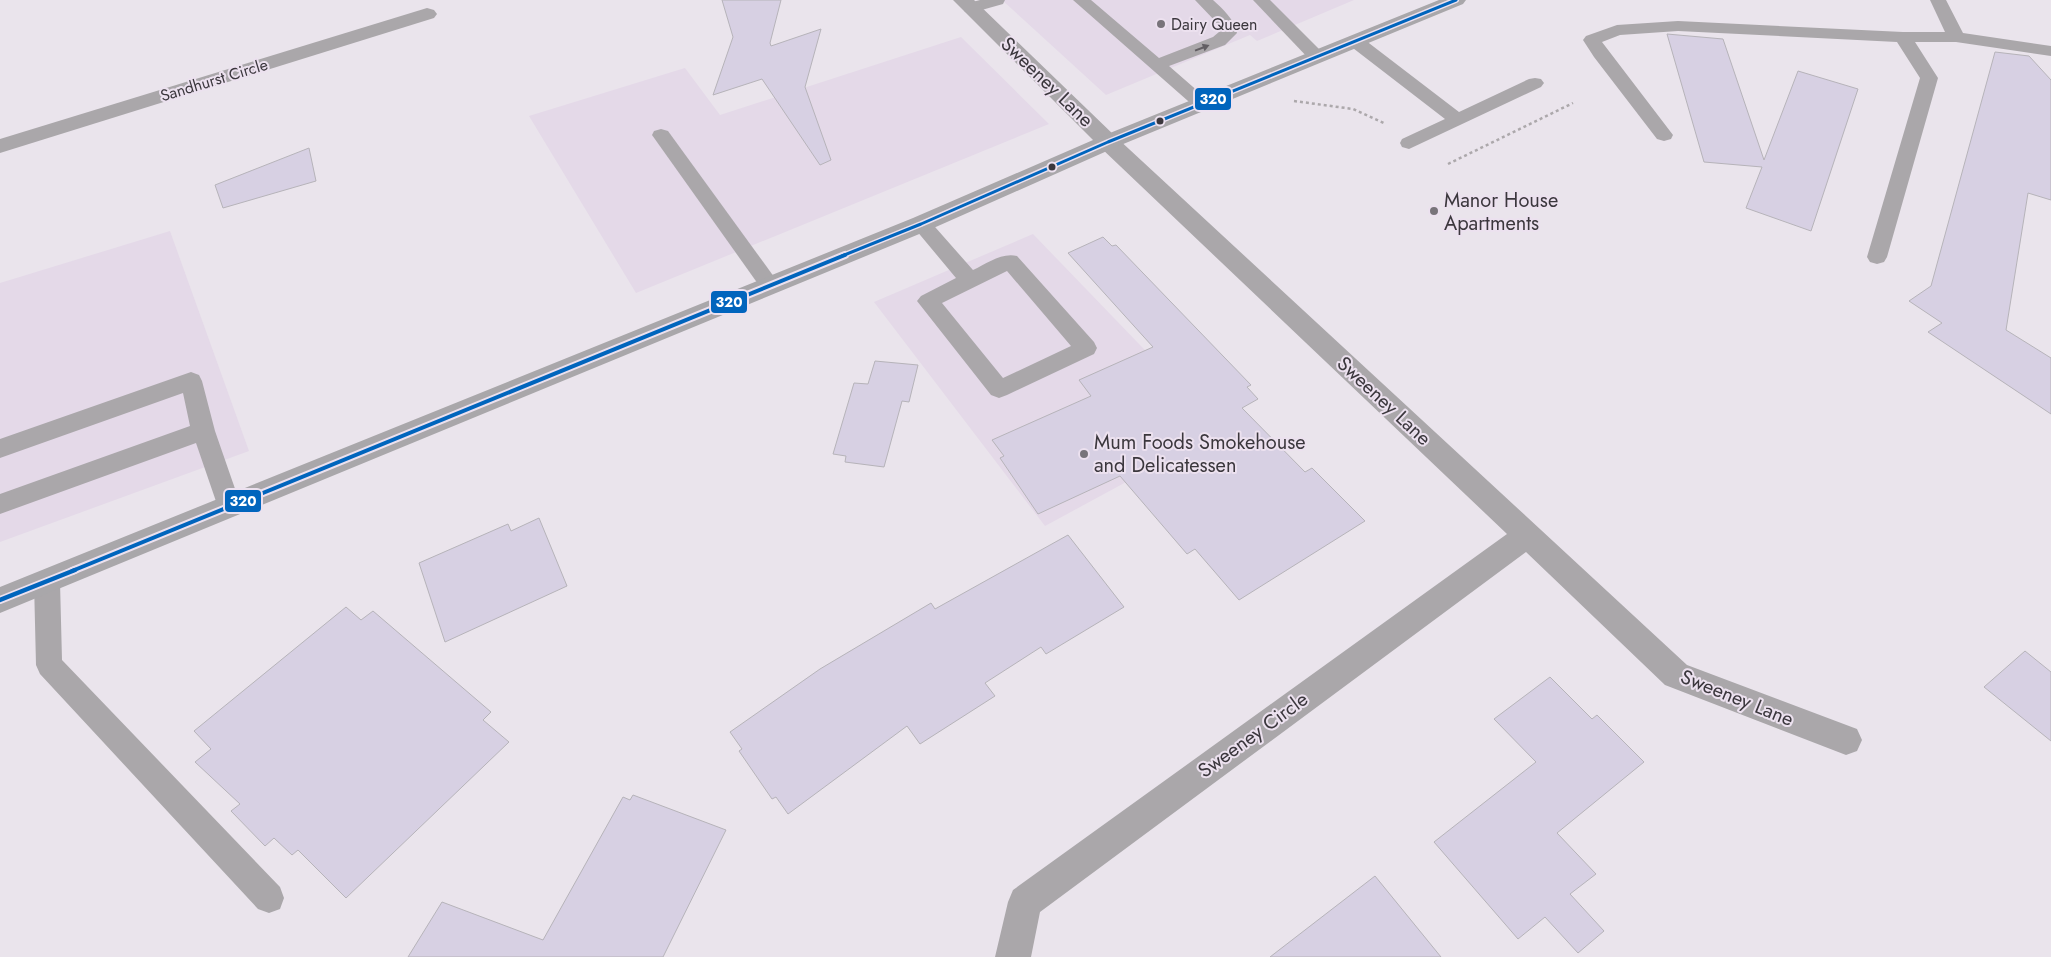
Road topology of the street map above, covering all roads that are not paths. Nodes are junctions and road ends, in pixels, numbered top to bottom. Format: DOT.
graph roads {
  1 [pos="997,0"];
  2 [pos="1081,0"];
  3 [pos="1202,0"];
  4 [pos="1262,0"];
  5 [pos="1456,0"];
  6 [pos="1938,0"];
  7 [pos="967,4"];
  8 [pos="427,14"];
  9 [pos="1903,37"];
  10 [pos="1956,37"];
  11 [pos="1355,42"];
  12 [pos="2051,51"];
  13 [pos="1317,57"];
  14 [pos="1156,65"];
  15 [pos="1535,83"];
  16 [pos="1202,104"];
  17 [pos="1458,120"];
  18 [pos="661,135"];
  19 [pos="1664,136"];
  20 [pos="1108,142"];
  21 [pos="1409,143"];
  22 [pos="0,146"];
  23 [pos="921,224"];
  24 [pos="1877,257"];
  25 [pos="970,281"];
  26 [pos="770,286"];
  27 [pos="203,431"];
  28 [pos="0,450"];
  29 [pos="0,504"];
  30 [pos="229,506"];
  31 [pos="1527,535"];
  32 [pos="47,582"];
  33 [pos="0,600"];
  34 [pos="1846,740"];
  35 [pos="269,898"];
  36 [pos="1013,957"];
  1 -- 7 [label="lane"];
  2 -- 14 [label="lane"];
  14 -- 3 [label="lane, one-way"];
  4 -- 13 [label="lane"];
  5 -- 11 [label="main road"];
  6 -- 10 [label="lane"];
  7 -- 20 [label="street, Sweeney Lane"];
  8 -- 22 [label="street, Sandhurst Circle"];
  9 -- 10 [label="lane"];
  9 -- 19 [label="lane"];
  9 -- 24 [label="lane"];
  10 -- 12 [label="lane"];
  11 -- 13 [label="main road"];
  11 -- 17 [label="lane"];
  13 -- 16 [label="main road"];
  14 -- 16 [label="lane"];
  15 -- 17 [label="lane"];
  16 -- 20 [label="main road"];
  17 -- 21 [label="lane"];
  18 -- 26 [label="lane"];
  20 -- 23 [label="main road"];
  20 -- 31 [label="street, Sweeney Lane"];
  23 -- 25 [label="lane"];
  23 -- 26 [label="main road"];
  25 -- 25 [label="lane"];
  26 -- 30 [label="main road"];
  27 -- 28 [label="lane"];
  27 -- 29 [label="lane"];
  27 -- 30 [label="lane"];
  30 -- 32 [label="main road"];
  31 -- 34 [label="street, Sweeney Lane"];
  31 -- 36 [label="street, Sweeney Circle"];
  32 -- 33 [label="main road"];
  32 -- 35 [label="lane"];
}
